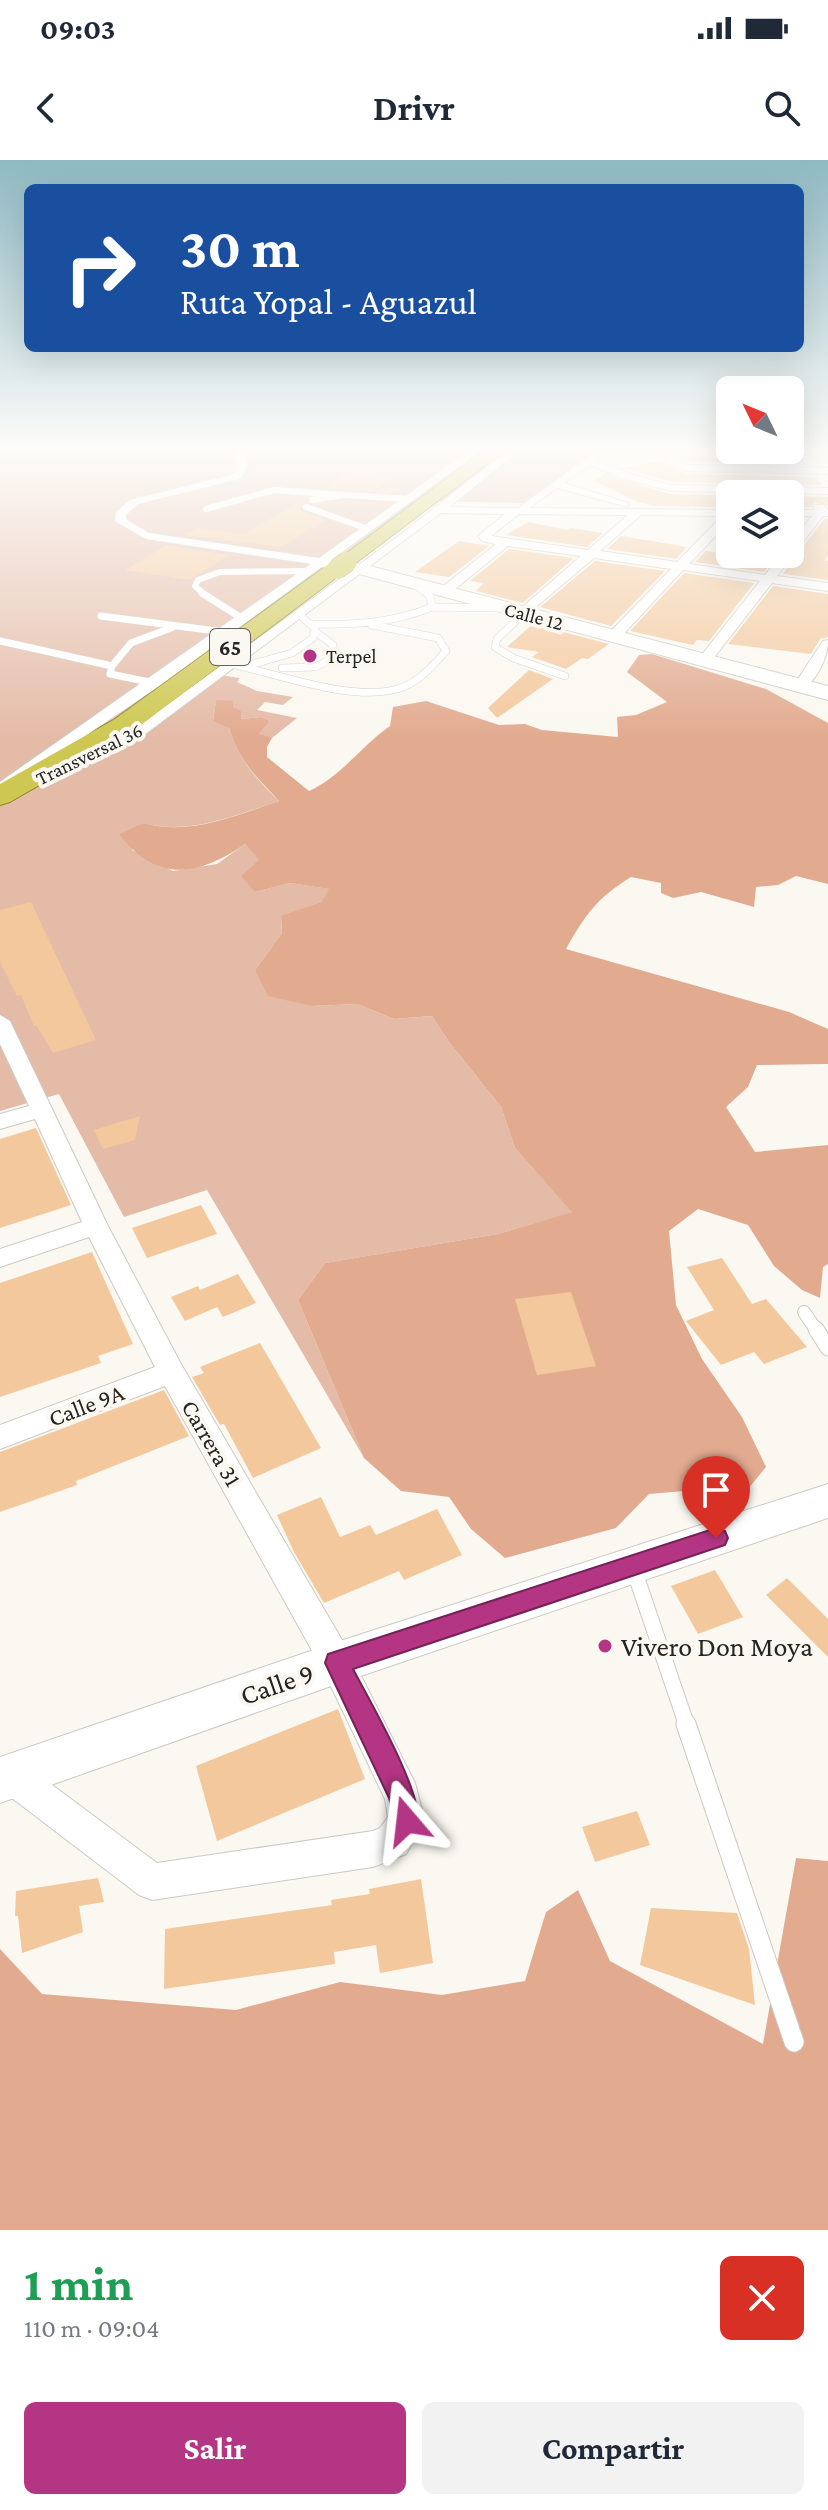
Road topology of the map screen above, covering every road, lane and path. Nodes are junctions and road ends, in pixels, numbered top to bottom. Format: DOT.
graph roads {
  1 [pos="198,545"];
  2 [pos="354,545"];
  3 [pos="366,545"];
  4 [pos="375,545"];
  5 [pos="502,545"];
  6 [pos="515,545"];
  7 [pos="600,545"];
  8 [pos="699,545"];
  9 [pos="589,555"];
  10 [pos="335,567"];
  11 [pos="677,567"];
  12 [pos="777,568"];
  13 [pos="768,579"];
  14 [pos="828,587"];
  15 [pos="439,599"];
  16 [pos="514,611"];
  17 [pos="299,614"];
  18 [pos="101,616"];
  19 [pos="243,619"];
  20 [pos="372,625"];
  21 [pos="178,626"];
  22 [pos="314,628"];
  23 [pos="224,632"];
  24 [pos="613,637"];
  25 [pos="0,641"];
  26 [pos="828,644"];
  27 [pos="704,661"];
  28 [pos="259,662"];
  29 [pos="237,665"];
  30 [pos="112,666"];
  31 [pos="747,673"];
  32 [pos="565,676"];
  33 [pos="154,683"];
  34 [pos="801,685"];
  35 [pos="826,705"];
  36 [pos="1,793"];
  37 [pos="0,1021"];
  38 [pos="41,1110"];
  39 [pos="0,1122"];
  40 [pos="96,1226"];
  41 [pos="0,1258"];
  42 [pos="804,1312"];
  43 [pos="828,1348"];
  44 [pos="171,1372"];
  45 [pos="0,1437"];
  46 [pos="828,1501"];
  47 [pos="633,1567"];
  48 [pos="337,1663"];
  49 [pos="6,1778"];
  50 [pos="794,2042"];
  1 -- 10 [label="street"];
  2 -- 10 [label="lane"];
  3 -- 10 [label="highway, 65"];
  4 -- 10 [label="street, Transversal 36 / 65"];
  5 -- 15 [label="street"];
  6 -- 9 [label="street"];
  7 -- 9 [label="street"];
  8 -- 11 [label="street"];
  9 -- 11 [label="street"];
  9 -- 16 [label="street"];
  10 -- 15 [label="main road, Calle 12"];
  10 -- 17 [label="street, Transversal 36 / 65"];
  10 -- 19 [label="street, Transversal 36 / 65"];
  10 -- 19 [label="lane"];
  10 -- 36 [label="highway, 65"];
  11 -- 13 [label="street"];
  11 -- 24 [label="street"];
  12 -- 13 [label="street"];
  13 -- 14 [label="street"];
  13 -- 27 [label="street"];
  15 -- 16 [label="main road, Calle 12"];
  15 -- 20 [label="lane"];
  16 -- 24 [label="main road, Calle 12"];
  16 -- 32 [label="lane"];
  17 -- 22 [label="lane"];
  17 -- 29 [label="street, Transversal 36 / 65"];
  18 -- 21 [label="lane"];
  19 -- 23 [label="lane"];
  20 -- 22 [label="lane"];
  20 -- 29 [label="lane"];
  21 -- 23 [label="lane"];
  21 -- 30 [label="lane"];
  22 -- 28 [label="lane"];
  22 -- 28 [label="lane"];
  23 -- 33 [label="lane"];
  24 -- 27 [label="main road, Calle 12"];
  25 -- 30 [label="lane"];
  26 -- 34 [label="street"];
  27 -- 31 [label="main road, Calle 12"];
  28 -- 29 [label="lane"];
  29 -- 36 [label="street, Transversal 36 / 65"];
  30 -- 33 [label="lane"];
  31 -- 34 [label="main road"];
  31 -- 35 [label="main road"];
  33 -- 36 [label="lane"];
  34 -- 35 [label="main road"];
  37 -- 38 [label="street, Carrera 31"];
  38 -- 39 [label="street"];
  38 -- 40 [label="street, Carrera 31"];
  40 -- 41 [label="street"];
  40 -- 44 [label="street, Carrera 31"];
  42 -- 43 [label="lane"];
  44 -- 45 [label="street, Calle 9A"];
  44 -- 48 [label="street, Carrera 31"];
  46 -- 47 [label="lane"];
  47 -- 48 [label="lane"];
  47 -- 50 [label="lane"];
  48 -- 49 [label="lane"];
  48 -- 49 [label="street, Carrera 31"];
}
